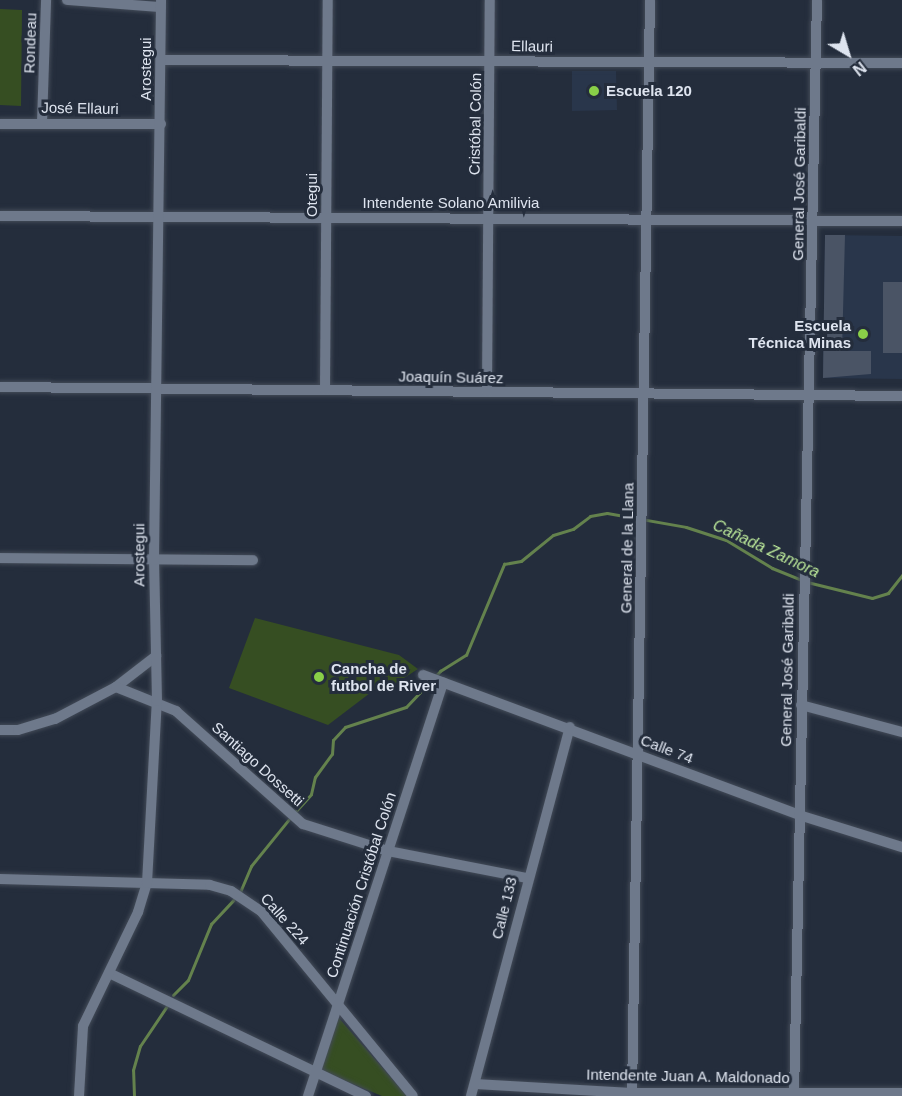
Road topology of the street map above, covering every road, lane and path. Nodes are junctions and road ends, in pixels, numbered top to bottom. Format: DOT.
graph roads {
  1 [pos="46,0"];
  2 [pos="67,0"];
  3 [pos="328,0"];
  4 [pos="490,0"];
  5 [pos="650,0"];
  6 [pos="818,0"];
  7 [pos="160,3"];
  8 [pos="161,60"];
  9 [pos="490,61"];
  10 [pos="328,62"];
  11 [pos="649,63"];
  12 [pos="902,63"];
  13 [pos="817,64"];
  14 [pos="42,123"];
  15 [pos="161,124"];
  16 [pos="2,126"];
  17 [pos="0,216"];
  18 [pos="159,217"];
  19 [pos="326,217"];
  20 [pos="489,218"];
  21 [pos="649,218"];
  22 [pos="813,219"];
  23 [pos="902,221"];
  24 [pos="0,387"];
  25 [pos="156,388"];
  26 [pos="325,390"];
  27 [pos="486,392"];
  28 [pos="646,394"];
  29 [pos="807,395"];
  30 [pos="902,396"];
  31 [pos="0,558"];
  32 [pos="154,560"];
  33 [pos="254,560"];
  34 [pos="156,656"];
  35 [pos="434,679"];
  36 [pos="116,687"];
  37 [pos="157,701"];
  38 [pos="801,705"];
  39 [pos="570,728"];
  40 [pos="0,730"];
  41 [pos="902,732"];
  42 [pos="639,753"];
  43 [pos="799,815"];
  44 [pos="902,847"];
  45 [pos="388,851"];
  46 [pos="527,878"];
  47 [pos="0,879"];
  48 [pos="147,883"];
  49 [pos="109,973"];
  50 [pos="338,1003"];
  51 [pos="313,1074"];
  52 [pos="475,1084"];
  53 [pos="902,1093"];
  54 [pos="632,1094"];
  55 [pos="794,1094"];
  56 [pos="79,1096"];
  57 [pos="308,1096"];
  58 [pos="366,1096"];
  59 [pos="413,1096"];
  60 [pos="471,1096"];
  1 -- 14 [label="street, Rondeau"];
  2 -- 7 [label="street"];
  3 -- 10 [label="street, Otegui"];
  4 -- 9 [label="street, Cristóbal Colón"];
  5 -- 11 [label="street, General de la Llana"];
  6 -- 13 [label="street, General José Garibaldi"];
  7 -- 8 [label="street, Arostegui"];
  8 -- 10 [label="street, Ellauri"];
  8 -- 15 [label="street, Arostegui"];
  9 -- 10 [label="street, Ellauri"];
  9 -- 11 [label="street, Ellauri"];
  9 -- 20 [label="street, Cristóbal Colón"];
  10 -- 19 [label="street, Otegui"];
  11 -- 13 [label="street, Ellauri"];
  11 -- 21 [label="street, General de la Llana"];
  12 -- 13 [label="street, Ellauri"];
  13 -- 22 [label="street, General José Garibaldi"];
  14 -- 15 [label="street, José Ellauri"];
  14 -- 16 [label="street, José Ellauri"];
  15 -- 18 [label="street, Arostegui"];
  17 -- 18 [label="street, Intendente Solano Amilivia"];
  18 -- 19 [label="street, Intendente Solano Amilivia"];
  18 -- 25 [label="street, Arostegui"];
  19 -- 20 [label="street, Intendente Solano Amilivia"];
  19 -- 26 [label="street, Otegui"];
  20 -- 21 [label="street, Intendente Solano Amilivia"];
  20 -- 27 [label="street, Cristóbal Colón"];
  21 -- 22 [label="street, Intendente Solano Amilivia"];
  21 -- 28 [label="street, General de la Llana"];
  22 -- 23 [label="street, Intendente Solano Amilivia"];
  22 -- 29 [label="street, General José Garibaldi"];
  24 -- 25 [label="street, Joaquín Suárez"];
  25 -- 26 [label="street, Joaquín Suárez"];
  25 -- 32 [label="street, Arostegui"];
  26 -- 27 [label="street, Joaquín Suárez"];
  27 -- 28 [label="street, Joaquín Suárez"];
  28 -- 29 [label="street, Joaquín Suárez"];
  28 -- 42 [label="street, General de la Llana"];
  29 -- 30 [label="street, Joaquín Suárez"];
  29 -- 38 [label="street, General José Garibaldi"];
  31 -- 32 [label="street"];
  32 -- 33 [label="street"];
  32 -- 34 [label="street, Arostegui"];
  34 -- 36 [label="street"];
  34 -- 37 [label="street, Arostegui"];
  35 -- 39 [label="street, Calle 74"];
  35 -- 45 [label="street, Continuación Cristóbal Colón"];
  36 -- 37 [label="street, Santiago Dossetti"];
  36 -- 40 [label="street"];
  37 -- 45 [label="street, Santiago Dossetti"];
  37 -- 48 [label="street, Arostegui"];
  38 -- 41 [label="street"];
  38 -- 43 [label="street, General José Garibaldi"];
  39 -- 42 [label="street, Calle 74"];
  39 -- 46 [label="street, Calle 133"];
  42 -- 43 [label="street, Calle 74"];
  42 -- 54 [label="street, General de la Llana"];
  43 -- 44 [label="street, Calle 74"];
  43 -- 55 [label="street, General José Garibaldi"];
  45 -- 46 [label="street, Santiago Dossetti"];
  45 -- 50 [label="street, Continuación Cristóbal Colón"];
  46 -- 52 [label="street, Calle 133"];
  47 -- 48 [label="street, Calle 224"];
  48 -- 49 [label="street, Arostegui"];
  48 -- 50 [label="street, Calle 224"];
  49 -- 51 [label="street"];
  49 -- 56 [label="street, Arostegui"];
  50 -- 51 [label="street, Continuación Cristóbal Colón"];
  50 -- 59 [label="street, Calle 224"];
  51 -- 57 [label="street, Continuación Cristóbal Colón"];
  51 -- 58 [label="street"];
  52 -- 54 [label="street, Intendente Juan A. Maldonado"];
  52 -- 60 [label="street, Calle 133"];
  53 -- 55 [label="street, Intendente Juan A. Maldonado"];
  54 -- 55 [label="street, Intendente Juan A. Maldonado"];
}
